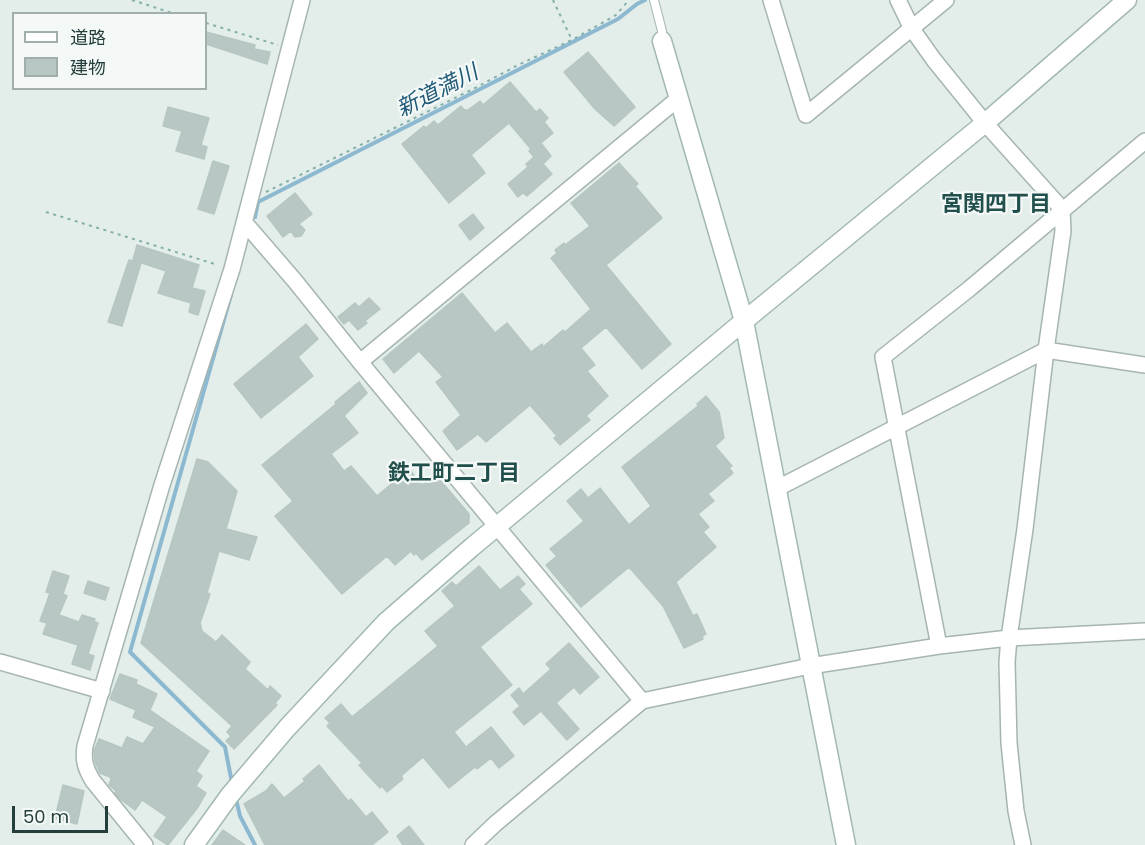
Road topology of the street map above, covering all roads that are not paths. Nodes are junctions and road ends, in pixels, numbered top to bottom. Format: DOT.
graph roads {
  1 [pos="302,0"];
  2 [pos="771,0"];
  3 [pos="898,0"];
  4 [pos="946,0"];
  5 [pos="1127,0"];
  6 [pos="654,2"];
  7 [pos="912,29"];
  8 [pos="662,40"];
  9 [pos="679,98"];
  10 [pos="985,123"];
  11 [pos="1145,141"];
  12 [pos="1062,210"];
  13 [pos="245,223"];
  14 [pos="744,321"];
  15 [pos="1046,350"];
  16 [pos="360,362"];
  17 [pos="1145,365"];
  18 [pos="897,428"];
  19 [pos="776,489"];
  20 [pos="497,526"];
  21 [pos="1145,631"];
  22 [pos="1008,638"];
  23 [pos="939,646"];
  24 [pos="0,663"];
  25 [pos="810,666"];
  26 [pos="102,690"];
  27 [pos="642,700"];
  28 [pos="145,845"];
  29 [pos="194,845"];
  30 [pos="473,845"];
  31 [pos="846,845"];
  32 [pos="1023,845"];
  1 -- 13 [label="street"];
  2 -- 7 [label="street"];
  3 -- 7 [label="street"];
  4 -- 7 [label="street"];
  5 -- 10 [label="street"];
  6 -- 8 [label="lane"];
  7 -- 10 [label="street"];
  8 -- 9 [label="street"];
  9 -- 14 [label="street"];
  9 -- 16 [label="street"];
  10 -- 12 [label="street"];
  10 -- 14 [label="street"];
  11 -- 12 [label="street"];
  12 -- 15 [label="street"];
  12 -- 18 [label="street"];
  13 -- 16 [label="street"];
  13 -- 26 [label="street"];
  14 -- 19 [label="street"];
  14 -- 20 [label="street"];
  15 -- 17 [label="street"];
  15 -- 18 [label="street"];
  15 -- 22 [label="street"];
  16 -- 20 [label="street"];
  18 -- 19 [label="street"];
  18 -- 23 [label="street"];
  19 -- 25 [label="street"];
  20 -- 27 [label="street"];
  20 -- 29 [label="street"];
  21 -- 22 [label="street"];
  22 -- 23 [label="street"];
  22 -- 32 [label="street"];
  23 -- 25 [label="street"];
  24 -- 26 [label="street"];
  25 -- 27 [label="street"];
  25 -- 31 [label="street"];
  26 -- 28 [label="street"];
  27 -- 30 [label="street"];
}
